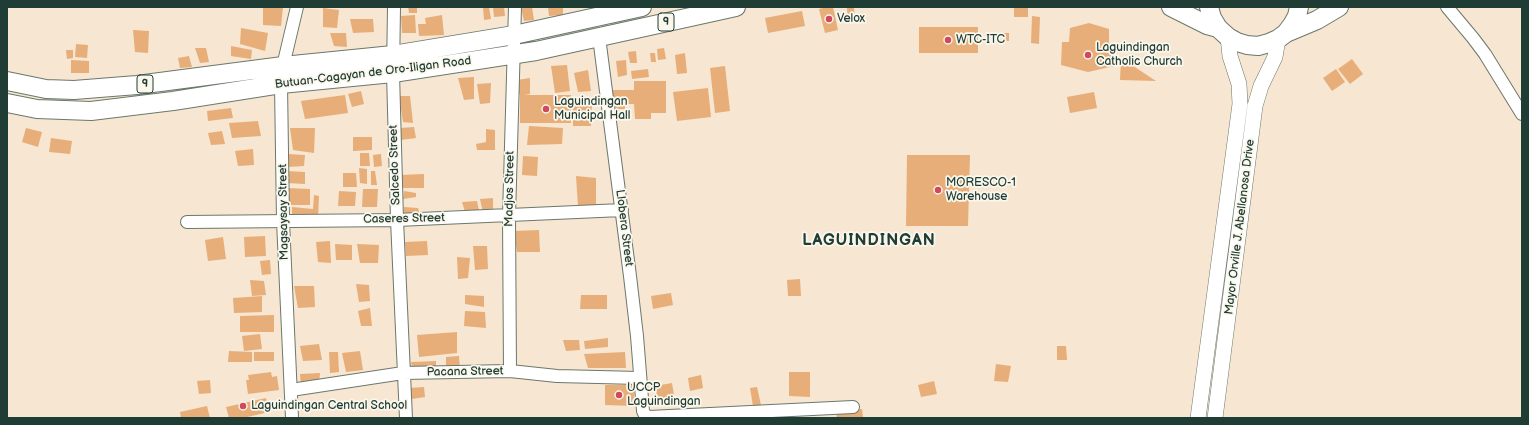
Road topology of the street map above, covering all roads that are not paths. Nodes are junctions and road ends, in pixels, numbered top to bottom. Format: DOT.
graph roads {
  1 [pos="297,7"];
  2 [pos="394,7"];
  3 [pos="515,7"];
  4 [pos="642,7"];
  5 [pos="734,7"];
  6 [pos="1171,7"];
  7 [pos="1209,7"];
  8 [pos="1300,7"];
  9 [pos="1339,7"];
  10 [pos="1447,7"];
  11 [pos="1223,33"];
  12 [pos="514,35"];
  13 [pos="1282,36"];
  14 [pos="599,37"];
  15 [pos="513,54"];
  16 [pos="393,55"];
  17 [pos="283,66"];
  18 [pos="393,73"];
  19 [pos="7,81"];
  20 [pos="281,84"];
  21 [pos="7,103"];
  22 [pos="1522,114"];
  23 [pos="622,210"];
  24 [pos="509,216"];
  25 [pos="397,220"];
  26 [pos="283,221"];
  27 [pos="187,222"];
  28 [pos="510,371"];
  29 [pos="403,373"];
  30 [pos="639,378"];
  31 [pos="291,390"];
  32 [pos="853,407"];
  33 [pos="292,418"];
  34 [pos="406,418"];
  35 [pos="1198,418"];
  36 [pos="1215,418"];
  1 -- 17 [label="street, Magsaysay Street"];
  2 -- 16 [label="street, Salcedo Street"];
  3 -- 12 [label="street, Madjos Street"];
  4 -- 12 [label="highway, Butuan-Cagayan de Oro-Iligan Road / 9"];
  5 -- 14 [label="highway, Butuan-Cagayan de Oro-Iligan Road / 9"];
  6 -- 11 [label="highway"];
  7 -- 11 [label="highway"];
  8 -- 13 [label="highway"];
  9 -- 13 [label="highway"];
  10 -- 22 [label="street"];
  11 -- 13 [label="highway"];
  11 -- 35 [label="main road, Mayor Orville J. Abellanosa Drive"];
  12 -- 15 [label="street, Madjos Street"];
  12 -- 16 [label="highway, Butuan-Cagayan de Oro-Iligan Road / 9"];
  13 -- 36 [label="main road, Mayor Orville J. Abellanosa Drive"];
  14 -- 15 [label="highway, Butuan-Cagayan de Oro-Iligan Road / 9"];
  14 -- 23 [label="street, Llobera Street"];
  15 -- 18 [label="highway, Butuan-Cagayan de Oro-Iligan Road / 9"];
  15 -- 24 [label="street, Madjos Street"];
  16 -- 17 [label="highway, Butuan-Cagayan de Oro-Iligan Road / 9"];
  16 -- 18 [label="street, Salcedo Street"];
  17 -- 19 [label="highway, Butuan-Cagayan de Oro-Iligan Road / 9"];
  17 -- 20 [label="street, Magsaysay Street"];
  18 -- 20 [label="highway, Butuan-Cagayan de Oro-Iligan Road / 9"];
  18 -- 25 [label="street, Salcedo Street"];
  20 -- 21 [label="highway, Butuan-Cagayan de Oro-Iligan Road / 9"];
  20 -- 26 [label="street, Magsaysay Street"];
  23 -- 24 [label="street, Caseres Street"];
  23 -- 30 [label="street, Llobera Street"];
  24 -- 25 [label="street, Caseres Street"];
  24 -- 28 [label="street, Madjos Street"];
  25 -- 26 [label="street, Caseres Street"];
  25 -- 29 [label="street, Salcedo Street"];
  26 -- 27 [label="street, Caseres Street"];
  26 -- 31 [label="street, Magsaysay Street"];
  28 -- 29 [label="street, Pacana Street"];
  28 -- 30 [label="street, Pacana Street"];
  29 -- 31 [label="street, Pacana Street"];
  29 -- 34 [label="street, Salcedo Street"];
  30 -- 32 [label="street, Llobera Street"];
  31 -- 33 [label="street, Magsaysay Street"];
}
